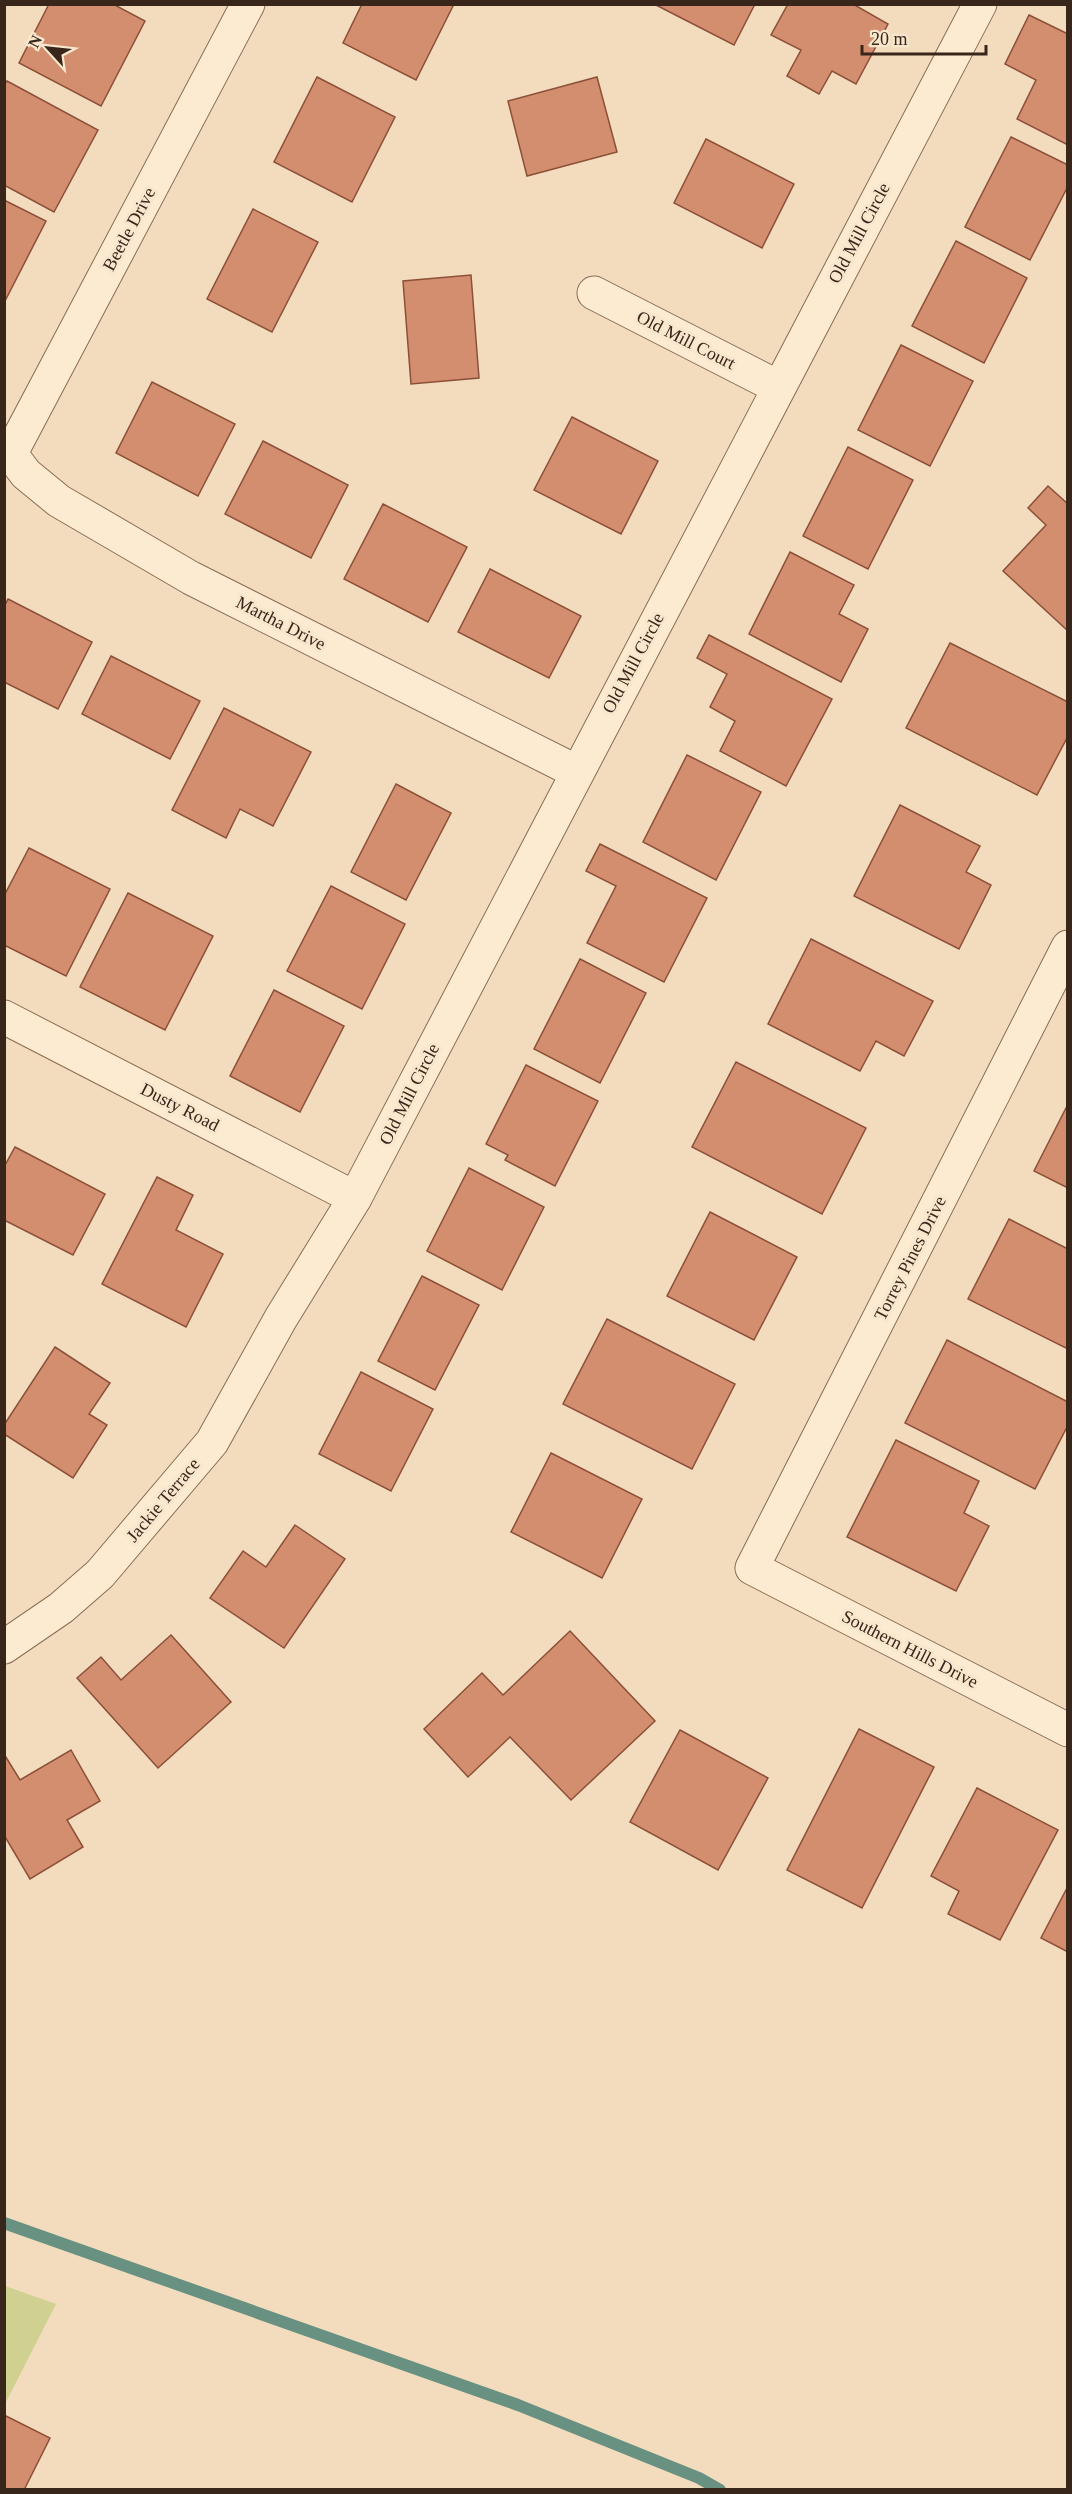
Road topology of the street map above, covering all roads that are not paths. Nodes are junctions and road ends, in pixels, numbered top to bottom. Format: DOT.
graph roads {
  1 [pos="248,4"];
  2 [pos="980,4"];
  3 [pos="594,293"];
  4 [pos="778,387"];
  5 [pos="8,449"];
  6 [pos="577,772"];
  7 [pos="1068,947"];
  8 [pos="4,1017"];
  9 [pos="355,1198"];
  10 [pos="281,1318"];
  11 [pos="752,1568"];
  12 [pos="4,1647"];
  13 [pos="1068,1730"];
  1 -- 5 [label="street, Beetle Drive"];
  2 -- 4 [label="street, Old Mill Circle"];
  3 -- 4 [label="street, Old Mill Court"];
  4 -- 6 [label="street, Old Mill Circle"];
  5 -- 6 [label="street, Martha Drive"];
  6 -- 9 [label="street, Old Mill Circle"];
  7 -- 11 [label="street, Torrey Pines Drive"];
  8 -- 9 [label="street, Dusty Road"];
  9 -- 10 [label="street, Old Mill Circle"];
  10 -- 12 [label="street, Jackie Terrace"];
  11 -- 13 [label="street, Southern Hills Drive"];
}
